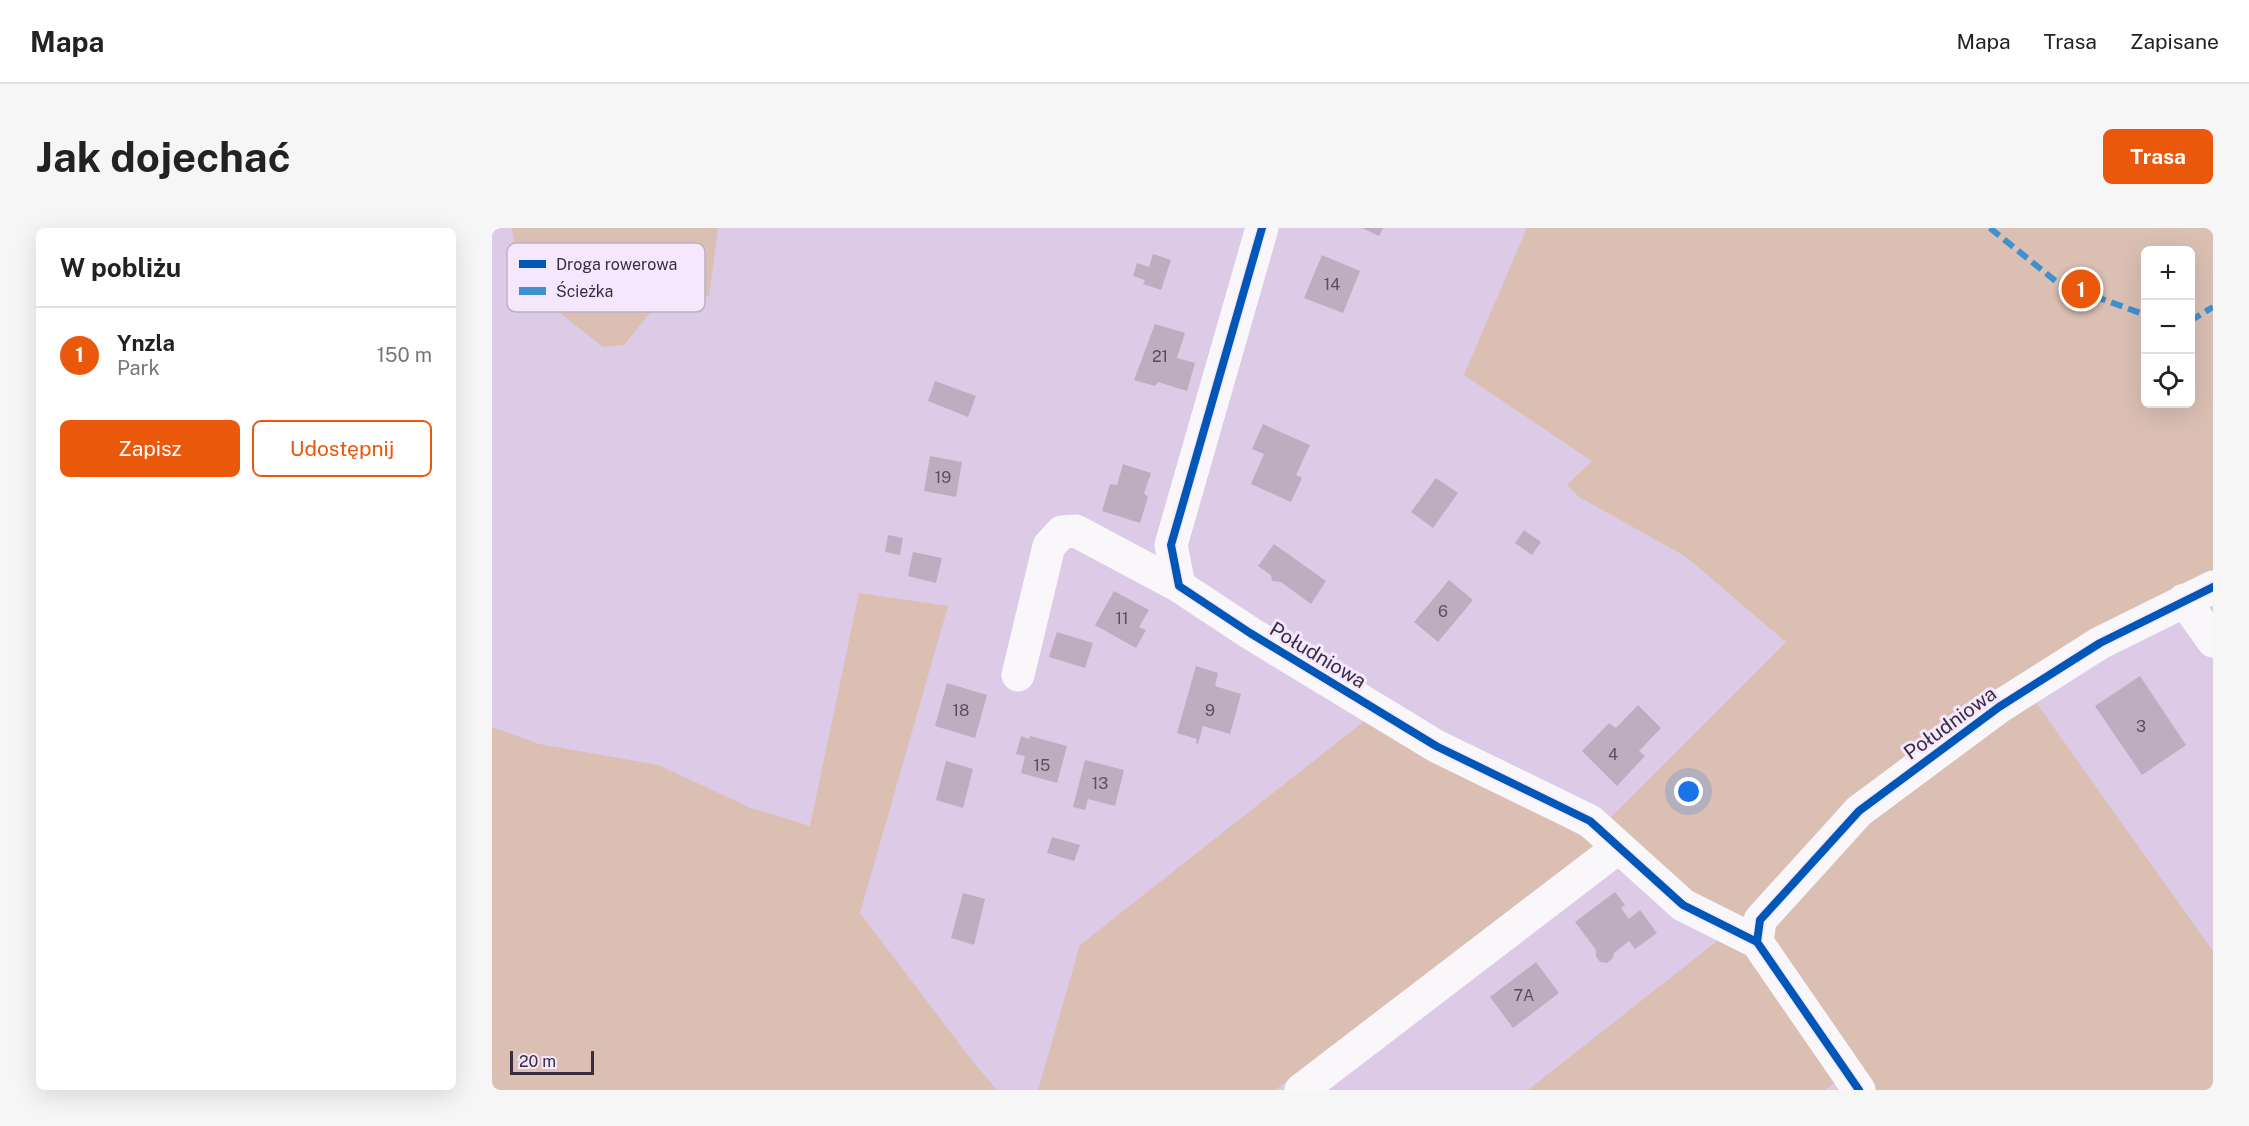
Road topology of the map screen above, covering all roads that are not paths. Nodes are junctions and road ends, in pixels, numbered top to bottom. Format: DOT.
graph roads {
  1 [pos="1262,228"];
  2 [pos="1179,586"];
  3 [pos="2199,593"];
  4 [pos="2213,641"];
  5 [pos="1018,675"];
  6 [pos="1619,847"];
  7 [pos="1757,942"];
  8 [pos="1301,1090"];
  9 [pos="1859,1090"];
  1 -- 2 [label="street"];
  2 -- 5 [label="street, Południowa"];
  2 -- 6 [label="street, Południowa"];
  3 -- 4 [label="street"];
  3 -- 7 [label="street, Południowa"];
  6 -- 7 [label="street, Południowa"];
  6 -- 8 [label="street"];
  7 -- 9 [label="street, Południowa"];
}
